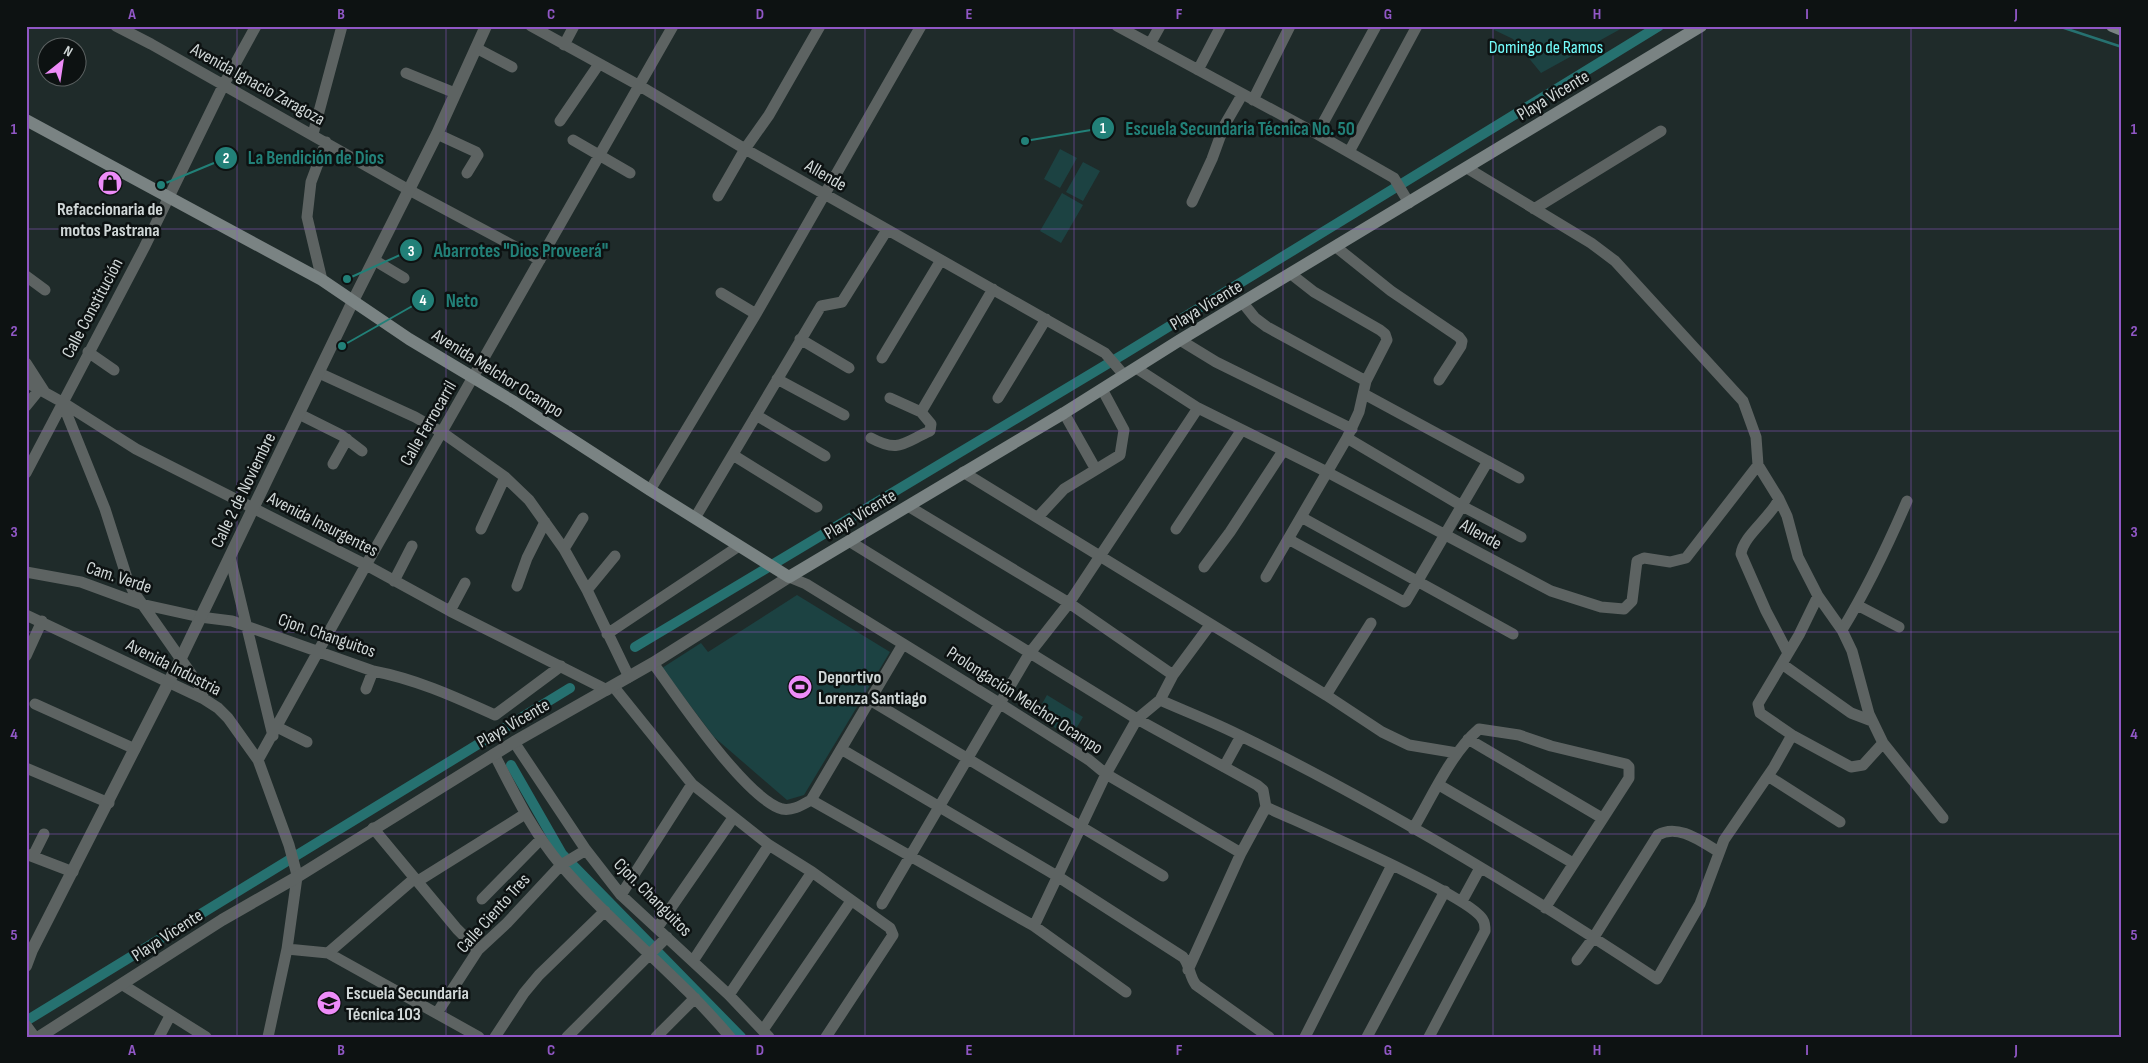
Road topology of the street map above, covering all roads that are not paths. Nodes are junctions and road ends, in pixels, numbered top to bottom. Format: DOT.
graph roads {
  1 [pos="116,26"];
  2 [pos="256,26"];
  3 [pos="342,26"];
  4 [pos="486,26"];
  5 [pos="531,26"];
  6 [pos="574,26"];
  7 [pos="674,26"];
  8 [pos="820,26"];
  9 [pos="922,26"];
  10 [pos="1117,26"];
  11 [pos="1160,26"];
  12 [pos="1221,26"];
  13 [pos="1290,26"];
  14 [pos="1376,26"];
  15 [pos="1417,26"];
  16 [pos="1701,26"];
  17 [pos="2112,26"];
  18 [pos="544,30"];
  19 [pos="2122,30"];
  20 [pos="1150,44"];
  21 [pos="564,45"];
  22 [pos="476,48"];
  23 [pos="599,64"];
  24 [pos="512,67"];
  25 [pos="1198,70"];
  26 [pos="406,73"];
  27 [pos="224,84"];
  28 [pos="640,86"];
  29 [pos="455,93"];
  30 [pos="1242,95"];
  31 [pos="1253,100"];
  32 [pos="26,120"];
  33 [pos="560,121"];
  34 [pos="1660,132"];
  35 [pos="313,134"];
  36 [pos="437,134"];
  37 [pos="1317,134"];
  38 [pos="573,140"];
  39 [pos="326,142"];
  40 [pos="745,149"];
  41 [pos="1349,152"];
  42 [pos="600,155"];
  43 [pos="1467,168"];
  44 [pos="467,173"];
  45 [pos="630,173"];
  46 [pos="409,190"];
  47 [pos="824,194"];
  48 [pos="718,196"];
  49 [pos="168,198"];
  50 [pos="1192,202"];
  51 [pos="1409,203"];
  52 [pos="1534,209"];
  53 [pos="887,230"];
  54 [pos="1336,247"];
  55 [pos="374,260"];
  56 [pos="540,260"];
  57 [pos="941,260"];
  58 [pos="1291,274"];
  59 [pos="26,276"];
  60 [pos="404,278"];
  61 [pos="322,280"];
  62 [pos="45,290"];
  63 [pos="993,290"];
  64 [pos="721,293"];
  65 [pos="353,301"];
  66 [pos="1243,303"];
  67 [pos="756,314"];
  68 [pos="1046,319"];
  69 [pos="800,339"];
  70 [pos="1180,340"];
  71 [pos="88,352"];
  72 [pos="882,358"];
  73 [pos="26,363"];
  74 [pos="850,368"];
  75 [pos="1136,368"];
  76 [pos="114,370"];
  77 [pos="1121,370"];
  78 [pos="319,373"];
  79 [pos="474,378"];
  80 [pos="777,379"];
  81 [pos="1439,380"];
  82 [pos="1366,381"];
  83 [pos="26,382"];
  84 [pos="1102,389"];
  85 [pos="42,391"];
  86 [pos="1364,394"];
  87 [pos="890,398"];
  88 [pos="998,398"];
  89 [pos="62,402"];
  90 [pos="26,406"];
  91 [pos="1198,408"];
  92 [pos="921,412"];
  93 [pos="1064,413"];
  94 [pos="299,414"];
  95 [pos="756,415"];
  96 [pos="844,416"];
  97 [pos="1241,430"];
  98 [pos="443,433"];
  99 [pos="1349,434"];
  100 [pos="871,438"];
  101 [pos="347,439"];
  102 [pos="362,451"];
  103 [pos="1283,451"];
  104 [pos="733,455"];
  105 [pos="825,456"];
  106 [pos="1488,461"];
  107 [pos="333,464"];
  108 [pos="1758,465"];
  109 [pos="1095,468"];
  110 [pos="26,472"];
  111 [pos="963,472"];
  112 [pos="1327,472"];
  113 [pos="504,477"];
  114 [pos="1519,478"];
  115 [pos="650,490"];
  116 [pos="1779,499"];
  117 [pos="1907,500"];
  118 [pos="908,506"];
  119 [pos="1462,506"];
  120 [pos="817,507"];
  121 [pos="254,508"];
  122 [pos="1038,517"];
  123 [pos="1301,517"];
  124 [pos="583,518"];
  125 [pos="695,518"];
  126 [pos="545,522"];
  127 [pos="481,529"];
  128 [pos="1176,529"];
  129 [pos="1445,534"];
  130 [pos="1521,537"];
  131 [pos="1288,539"];
  132 [pos="849,541"];
  133 [pos="412,546"];
  134 [pos="739,546"];
  135 [pos="564,549"];
  136 [pos="230,556"];
  137 [pos="615,556"];
  138 [pos="1100,556"];
  139 [pos="366,565"];
  140 [pos="1204,567"];
  141 [pos="26,572"];
  142 [pos="783,573"];
  143 [pos="1266,577"];
  144 [pos="394,582"];
  145 [pos="1418,582"];
  146 [pos="465,583"];
  147 [pos="517,586"];
  148 [pos="587,590"];
  149 [pos="1818,596"];
  150 [pos="1069,603"];
  151 [pos="141,604"];
  152 [pos="1857,605"];
  153 [pos="450,611"];
  154 [pos="26,615"];
  155 [pos="200,617"];
  156 [pos="42,622"];
  157 [pos="1371,623"];
  158 [pos="1210,625"];
  159 [pos="247,626"];
  160 [pos="1899,627"];
  161 [pos="1842,630"];
  162 [pos="607,634"];
  163 [pos="1513,634"];
  164 [pos="902,646"];
  165 [pos="318,652"];
  166 [pos="1788,653"];
  167 [pos="1029,654"];
  168 [pos="26,656"];
  169 [pos="181,658"];
  170 [pos="653,663"];
  171 [pos="1782,664"];
  172 [pos="561,666"];
  173 [pos="373,671"];
  174 [pos="1173,676"];
  175 [pos="629,677"];
  176 [pos="168,682"];
  177 [pos="610,688"];
  178 [pos="366,689"];
  179 [pos="1326,695"];
  180 [pos="204,699"];
  181 [pos="870,700"];
  182 [pos="1160,700"];
  183 [pos="35,704"];
  184 [pos="998,705"];
  185 [pos="1137,719"];
  186 [pos="1872,721"];
  187 [pos="275,731"];
  188 [pos="1792,735"];
  189 [pos="1241,736"];
  190 [pos="1468,739"];
  191 [pos="307,742"];
  192 [pos="514,742"];
  193 [pos="1883,743"];
  194 [pos="134,749"];
  195 [pos="841,749"];
  196 [pos="1457,753"];
  197 [pos="494,754"];
  198 [pos="967,758"];
  199 [pos="258,760"];
  200 [pos="1224,767"];
  201 [pos="26,768"];
  202 [pos="1106,774"];
  203 [pos="1768,776"];
  204 [pos="692,784"];
  205 [pos="1439,785"];
  206 [pos="811,800"];
  207 [pos="108,803"];
  208 [pos="938,806"];
  209 [pos="1266,807"];
  210 [pos="525,814"];
  211 [pos="733,818"];
  212 [pos="1602,818"];
  213 [pos="1943,818"];
  214 [pos="1840,822"];
  215 [pos="373,828"];
  216 [pos="1079,828"];
  217 [pos="1413,829"];
  218 [pos="44,834"];
  219 [pos="541,839"];
  220 [pos="769,845"];
  221 [pos="583,851"];
  222 [pos="1719,852"];
  223 [pos="1241,853"];
  224 [pos="29,855"];
  225 [pos="909,857"];
  226 [pos="562,863"];
  227 [pos="1573,863"];
  228 [pos="1392,866"];
  229 [pos="1480,868"];
  230 [pos="73,872"];
  231 [pos="812,872"];
  232 [pos="296,874"];
  233 [pos="1057,876"];
  234 [pos="1163,876"];
  235 [pos="417,879"];
  236 [pos="1445,891"];
  237 [pos="621,895"];
  238 [pos="482,899"];
  239 [pos="1462,900"];
  240 [pos="851,901"];
  241 [pos="882,904"];
  242 [pos="1545,908"];
  243 [pos="605,910"];
  244 [pos="1034,926"];
  245 [pos="657,928"];
  246 [pos="1594,937"];
  247 [pos="657,946"];
  248 [pos="287,949"];
  249 [pos="478,950"];
  250 [pos="328,953"];
  251 [pos="1577,960"];
  252 [pos="693,961"];
  253 [pos="26,966"];
  254 [pos="1188,970"];
  255 [pos="123,985"];
  256 [pos="1126,992"];
  257 [pos="729,994"];
  258 [pos="695,998"];
  259 [pos="437,1013"];
  260 [pos="170,1016"];
  261 [pos="766,1033"];
  262 [pos="39,1037"];
  263 [pos="159,1037"];
  264 [pos="206,1037"];
  265 [pos="268,1037"];
  266 [pos="479,1037"];
  267 [pos="495,1037"];
  268 [pos="567,1037"];
  269 [pos="656,1037"];
  270 [pos="730,1037"];
  271 [pos="826,1037"];
  272 [pos="1270,1037"];
  273 [pos="1305,1037"];
  274 [pos="1368,1037"];
  275 [pos="1430,1037"];
  1 -- 27 [label="street, Avenida Ignacio Zaragoza"];
  2 -- 27 [label="street, Calle Constitución"];
  3 -- 35 [label="street"];
  4 -- 22 [label="street, Calle 2 de Noviembre"];
  5 -- 18 [label="street, Allende"];
  6 -- 21 [label="street"];
  7 -- 28 [label="street, Calle Ferrocarril"];
  8 -- 40 [label="street"];
  9 -- 47 [label="street"];
  10 -- 20 [label="street"];
  11 -- 20 [label="street"];
  12 -- 25 [label="street"];
  13 -- 31 [label="street"];
  14 -- 37 [label="street"];
  15 -- 41 [label="street"];
  16 -- 43 [label="main road, Playa Vicente"];
  17 -- 19 [label="main road"];
  18 -- 21 [label="street, Allende"];
  20 -- 25 [label="street"];
  21 -- 23 [label="street, Allende"];
  22 -- 24 [label="street"];
  22 -- 29 [label="street, Calle 2 de Noviembre"];
  23 -- 28 [label="street, Allende"];
  23 -- 33 [label="street"];
  25 -- 30 [label="street"];
  26 -- 29 [label="street"];
  27 -- 35 [label="street, Avenida Ignacio Zaragoza"];
  27 -- 49 [label="street, Calle Constitución"];
  28 -- 40 [label="street, Allende"];
  28 -- 42 [label="street, Calle Ferrocarril"];
  29 -- 36 [label="street, Calle 2 de Noviembre"];
  30 -- 31 [label="street"];
  30 -- 50 [label="street"];
  31 -- 37 [label="street"];
  32 -- 49 [label="main road, Avenida Melchor Ocampo"];
  34 -- 52 [label="street"];
  35 -- 39 [label="street, Avenida Ignacio Zaragoza"];
  36 -- 44 [label="street"];
  36 -- 46 [label="street, Calle 2 de Noviembre"];
  37 -- 41 [label="street"];
  38 -- 42 [label="street"];
  39 -- 46 [label="street, Avenida Ignacio Zaragoza"];
  39 -- 61 [label="street"];
  40 -- 47 [label="street, Allende"];
  40 -- 48 [label="street"];
  41 -- 51 [label="street"];
  42 -- 45 [label="street"];
  42 -- 56 [label="street, Calle Ferrocarril"];
  43 -- 51 [label="main road, Playa Vicente"];
  43 -- 52 [label="street"];
  46 -- 55 [label="street, Calle 2 de Noviembre"];
  46 -- 56 [label="street, Avenida Ignacio Zaragoza"];
  47 -- 53 [label="street, Allende"];
  47 -- 67 [label="street"];
  49 -- 61 [label="main road, Avenida Melchor Ocampo"];
  49 -- 71 [label="street, Calle Constitución"];
  51 -- 54 [label="main road, Playa Vicente"];
  52 -- 108 [label="street"];
  53 -- 57 [label="street, Allende"];
  53 -- 69 [label="street"];
  54 -- 58 [label="main road, Playa Vicente"];
  54 -- 81 [label="street"];
  55 -- 60 [label="street"];
  55 -- 65 [label="street, Calle 2 de Noviembre"];
  56 -- 79 [label="street, Calle Ferrocarril"];
  57 -- 63 [label="street, Allende"];
  57 -- 72 [label="street"];
  58 -- 66 [label="main road, Playa Vicente"];
  58 -- 82 [label="street"];
  59 -- 62 [label="street"];
  61 -- 65 [label="main road, Avenida Melchor Ocampo"];
  63 -- 68 [label="street, Allende"];
  63 -- 92 [label="street"];
  64 -- 67 [label="street"];
  65 -- 78 [label="street, Calle 2 de Noviembre"];
  65 -- 79 [label="main road, Avenida Melchor Ocampo"];
  66 -- 70 [label="main road, Playa Vicente"];
  66 -- 82 [label="street"];
  67 -- 115 [label="street"];
  68 -- 77 [label="street, Allende"];
  68 -- 88 [label="street"];
  69 -- 74 [label="street"];
  69 -- 80 [label="street"];
  70 -- 75 [label="main road, Playa Vicente"];
  70 -- 99 [label="street"];
  71 -- 76 [label="street"];
  71 -- 89 [label="street, Calle Constitución"];
  73 -- 85 [label="street"];
  75 -- 77 [label="main road, Playa Vicente"];
  75 -- 91 [label="street, Allende"];
  77 -- 84 [label="main road, Playa Vicente"];
  78 -- 94 [label="street, Calle 2 de Noviembre"];
  78 -- 98 [label="street"];
  79 -- 98 [label="street, Calle Ferrocarril"];
  79 -- 115 [label="main road, Avenida Melchor Ocampo"];
  80 -- 95 [label="street"];
  80 -- 96 [label="street"];
  82 -- 86 [label="street"];
  83 -- 85 [label="street, Avenida Insurgentes"];
  84 -- 93 [label="main road, Playa Vicente"];
  84 -- 109 [label="street"];
  85 -- 89 [label="street, Avenida Insurgentes"];
  85 -- 90 [label="street"];
  86 -- 99 [label="street"];
  86 -- 106 [label="street"];
  87 -- 92 [label="street"];
  89 -- 110 [label="street, Calle Constitución"];
  89 -- 121 [label="street, Avenida Insurgentes"];
  89 -- 151 [label="street"];
  91 -- 97 [label="street, Allende"];
  91 -- 138 [label="street"];
  92 -- 100 [label="street"];
  93 -- 109 [label="street"];
  93 -- 111 [label="main road, Playa Vicente"];
  94 -- 101 [label="street"];
  94 -- 121 [label="street, Calle 2 de Noviembre"];
  95 -- 104 [label="street"];
  95 -- 105 [label="street"];
  97 -- 103 [label="street, Allende"];
  97 -- 128 [label="street"];
  98 -- 113 [label="street"];
  98 -- 139 [label="street, Calle Ferrocarril"];
  99 -- 112 [label="street"];
  99 -- 119 [label="street"];
  101 -- 102 [label="street"];
  101 -- 107 [label="street"];
  103 -- 112 [label="street, Allende"];
  103 -- 140 [label="street"];
  104 -- 120 [label="street"];
  104 -- 125 [label="street"];
  106 -- 114 [label="street"];
  106 -- 119 [label="street"];
  108 -- 116 [label="street"];
  108 -- 129 [label="street, Allende"];
  109 -- 122 [label="street"];
  111 -- 118 [label="main road, Playa Vicente"];
  111 -- 122 [label="street"];
  112 -- 123 [label="street"];
  112 -- 129 [label="street, Allende"];
  113 -- 126 [label="street"];
  113 -- 127 [label="street"];
  115 -- 125 [label="main road, Avenida Melchor Ocampo"];
  116 -- 149 [label="street"];
  116 -- 166 [label="street"];
  117 -- 152 [label="street"];
  118 -- 132 [label="main road, Playa Vicente"];
  118 -- 150 [label="street"];
  119 -- 129 [label="street"];
  119 -- 130 [label="street"];
  121 -- 136 [label="street, Calle 2 de Noviembre"];
  121 -- 139 [label="street, Avenida Insurgentes"];
  122 -- 138 [label="street"];
  123 -- 131 [label="street"];
  123 -- 145 [label="street"];
  124 -- 135 [label="street"];
  125 -- 134 [label="main road, Avenida Melchor Ocampo"];
  126 -- 135 [label="street"];
  126 -- 147 [label="street"];
  129 -- 145 [label="street"];
  131 -- 143 [label="street"];
  131 -- 145 [label="street"];
  132 -- 142 [label="main road, Playa Vicente"];
  132 -- 167 [label="street"];
  133 -- 144 [label="street"];
  134 -- 142 [label="main road, Avenida Melchor Ocampo"];
  134 -- 162 [label="street"];
  135 -- 148 [label="street"];
  136 -- 155 [label="street, Calle 2 de Noviembre"];
  136 -- 159 [label="street"];
  137 -- 148 [label="street"];
  138 -- 150 [label="street"];
  138 -- 158 [label="street"];
  139 -- 144 [label="street, Avenida Insurgentes"];
  139 -- 165 [label="street, Calle Ferrocarril"];
  141 -- 151 [label="street, Cam. Verde"];
  142 -- 164 [label="street, Prolongación Melchor Ocampo"];
  142 -- 170 [label="street, Playa Vicente"];
  144 -- 153 [label="street, Avenida Insurgentes"];
  145 -- 163 [label="street"];
  146 -- 153 [label="street"];
  148 -- 162 [label="street"];
  149 -- 161 [label="street"];
  149 -- 166 [label="street"];
  150 -- 167 [label="street"];
  150 -- 174 [label="street"];
  151 -- 155 [label="street, Cam. Verde"];
  151 -- 169 [label="street"];
  152 -- 160 [label="street"];
  152 -- 161 [label="street"];
  153 -- 172 [label="street, Avenida Insurgentes"];
  154 -- 156 [label="street, Avenida Industria"];
  155 -- 159 [label="street, Cjon. Changuitos"];
  155 -- 169 [label="street, Calle 2 de Noviembre"];
  156 -- 168 [label="street"];
  156 -- 176 [label="street, Avenida Industria"];
  157 -- 179 [label="street"];
  158 -- 174 [label="street"];
  158 -- 179 [label="street"];
  159 -- 165 [label="street, Cjon. Changuitos"];
  159 -- 187 [label="street"];
  161 -- 186 [label="street"];
  162 -- 175 [label="street"];
  164 -- 181 [label="street"];
  164 -- 184 [label="street, Prolongación Melchor Ocampo"];
  165 -- 173 [label="street, Cjon. Changuitos"];
  165 -- 187 [label="street, Calle Ferrocarril"];
  166 -- 171 [label="street"];
  167 -- 184 [label="street"];
  167 -- 185 [label="street"];
  169 -- 176 [label="street, Calle 2 de Noviembre"];
  169 -- 180 [label="street"];
  170 -- 175 [label="street, Playa Vicente"];
  170 -- 206 [label="street"];
  171 -- 186 [label="street"];
  171 -- 188 [label="street"];
  172 -- 173 [label="street, Cjon. Changuitos"];
  172 -- 177 [label="street, Avenida Insurgentes"];
  173 -- 178 [label="street"];
  174 -- 182 [label="street"];
  175 -- 177 [label="street, Playa Vicente"];
  176 -- 180 [label="street, Avenida Industria"];
  176 -- 194 [label="street, Calle 2 de Noviembre"];
  177 -- 192 [label="street, Playa Vicente"];
  177 -- 204 [label="street"];
  179 -- 196 [label="street"];
  180 -- 199 [label="street, Avenida Industria"];
  181 -- 195 [label="street"];
  181 -- 198 [label="street"];
  182 -- 185 [label="street"];
  182 -- 189 [label="street"];
  183 -- 194 [label="street"];
  184 -- 198 [label="street"];
  184 -- 202 [label="street, Prolongación Melchor Ocampo"];
  185 -- 200 [label="street"];
  185 -- 202 [label="street"];
  186 -- 193 [label="street"];
  187 -- 191 [label="street"];
  187 -- 199 [label="street, Calle Ferrocarril"];
  188 -- 193 [label="street"];
  188 -- 203 [label="street"];
  189 -- 200 [label="street"];
  189 -- 217 [label="street"];
  190 -- 196 [label="street"];
  190 -- 212 [label="street"];
  190 -- 212 [label="street"];
  192 -- 197 [label="street, Playa Vicente"];
  192 -- 221 [label="street, Cjon. Changuitos"];
  193 -- 213 [label="street"];
  194 -- 207 [label="street, Calle 2 de Noviembre"];
  195 -- 206 [label="street"];
  195 -- 208 [label="street"];
  196 -- 205 [label="street"];
  197 -- 210 [label="street, Cjon. Changuitos"];
  197 -- 215 [label="street, Playa Vicente"];
  198 -- 208 [label="street"];
  198 -- 216 [label="street"];
  199 -- 232 [label="street, Avenida Industria"];
  200 -- 209 [label="street"];
  201 -- 207 [label="street"];
  202 -- 216 [label="street"];
  202 -- 223 [label="street, Prolongación Melchor Ocampo"];
  203 -- 214 [label="street"];
  203 -- 222 [label="street"];
  204 -- 211 [label="street"];
  204 -- 237 [label="street"];
  205 -- 217 [label="street"];
  205 -- 227 [label="street"];
  206 -- 225 [label="street"];
  207 -- 230 [label="street, Calle 2 de Noviembre"];
  208 -- 225 [label="street"];
  208 -- 233 [label="street"];
  209 -- 223 [label="street"];
  209 -- 228 [label="street"];
  210 -- 219 [label="street, Cjon. Changuitos"];
  210 -- 235 [label="street"];
  211 -- 220 [label="street"];
  211 -- 245 [label="street"];
  212 -- 227 [label="street"];
  215 -- 232 [label="street, Playa Vicente"];
  215 -- 235 [label="street"];
  216 -- 233 [label="street"];
  216 -- 234 [label="street"];
  217 -- 229 [label="street"];
  218 -- 224 [label="street"];
  219 -- 226 [label="street, Cjon. Changuitos"];
  219 -- 238 [label="street"];
  220 -- 231 [label="street"];
  220 -- 252 [label="street"];
  221 -- 226 [label="street, Calle Ciento Tres"];
  221 -- 237 [label="street, Cjon. Changuitos"];
  222 -- 246 [label="street"];
  222 -- 246 [label="street"];
  223 -- 254 [label="street"];
  224 -- 230 [label="street"];
  225 -- 241 [label="street"];
  225 -- 244 [label="street"];
  226 -- 243 [label="street, Cjon. Changuitos"];
  226 -- 249 [label="street, Calle Ciento Tres"];
  227 -- 242 [label="street"];
  228 -- 236 [label="street"];
  228 -- 273 [label="street"];
  229 -- 239 [label="street"];
  229 -- 242 [label="street"];
  230 -- 253 [label="street, Calle 2 de Noviembre"];
  231 -- 240 [label="street"];
  231 -- 257 [label="street"];
  232 -- 248 [label="street"];
  232 -- 255 [label="street, Playa Vicente"];
  233 -- 244 [label="street"];
  233 -- 254 [label="street"];
  235 -- 249 [label="street"];
  235 -- 250 [label="street"];
  236 -- 239 [label="street"];
  236 -- 274 [label="street"];
  237 -- 245 [label="street, Cjon. Changuitos"];
  239 -- 275 [label="street"];
  240 -- 261 [label="street"];
  240 -- 271 [label="street"];
  242 -- 246 [label="street"];
  243 -- 247 [label="street, Cjon. Changuitos"];
  243 -- 267 [label="street"];
  244 -- 256 [label="street"];
  245 -- 247 [label="street, Cjon. Changuitos"];
  246 -- 251 [label="street"];
  247 -- 252 [label="street, Cjon. Changuitos"];
  247 -- 258 [label="street, Cjon. Changuitos"];
  247 -- 268 [label="street"];
  248 -- 250 [label="street"];
  248 -- 265 [label="street"];
  249 -- 259 [label="street, Calle Ciento Tres"];
  250 -- 259 [label="street"];
  252 -- 257 [label="street, Cjon. Changuitos"];
  254 -- 272 [label="street"];
  255 -- 260 [label="street"];
  255 -- 262 [label="street, Playa Vicente"];
  257 -- 261 [label="street, Cjon. Changuitos"];
  258 -- 269 [label="street"];
  258 -- 270 [label="street, Cjon. Changuitos"];
  259 -- 266 [label="street"];
  260 -- 263 [label="street"];
  260 -- 264 [label="street"];
}
